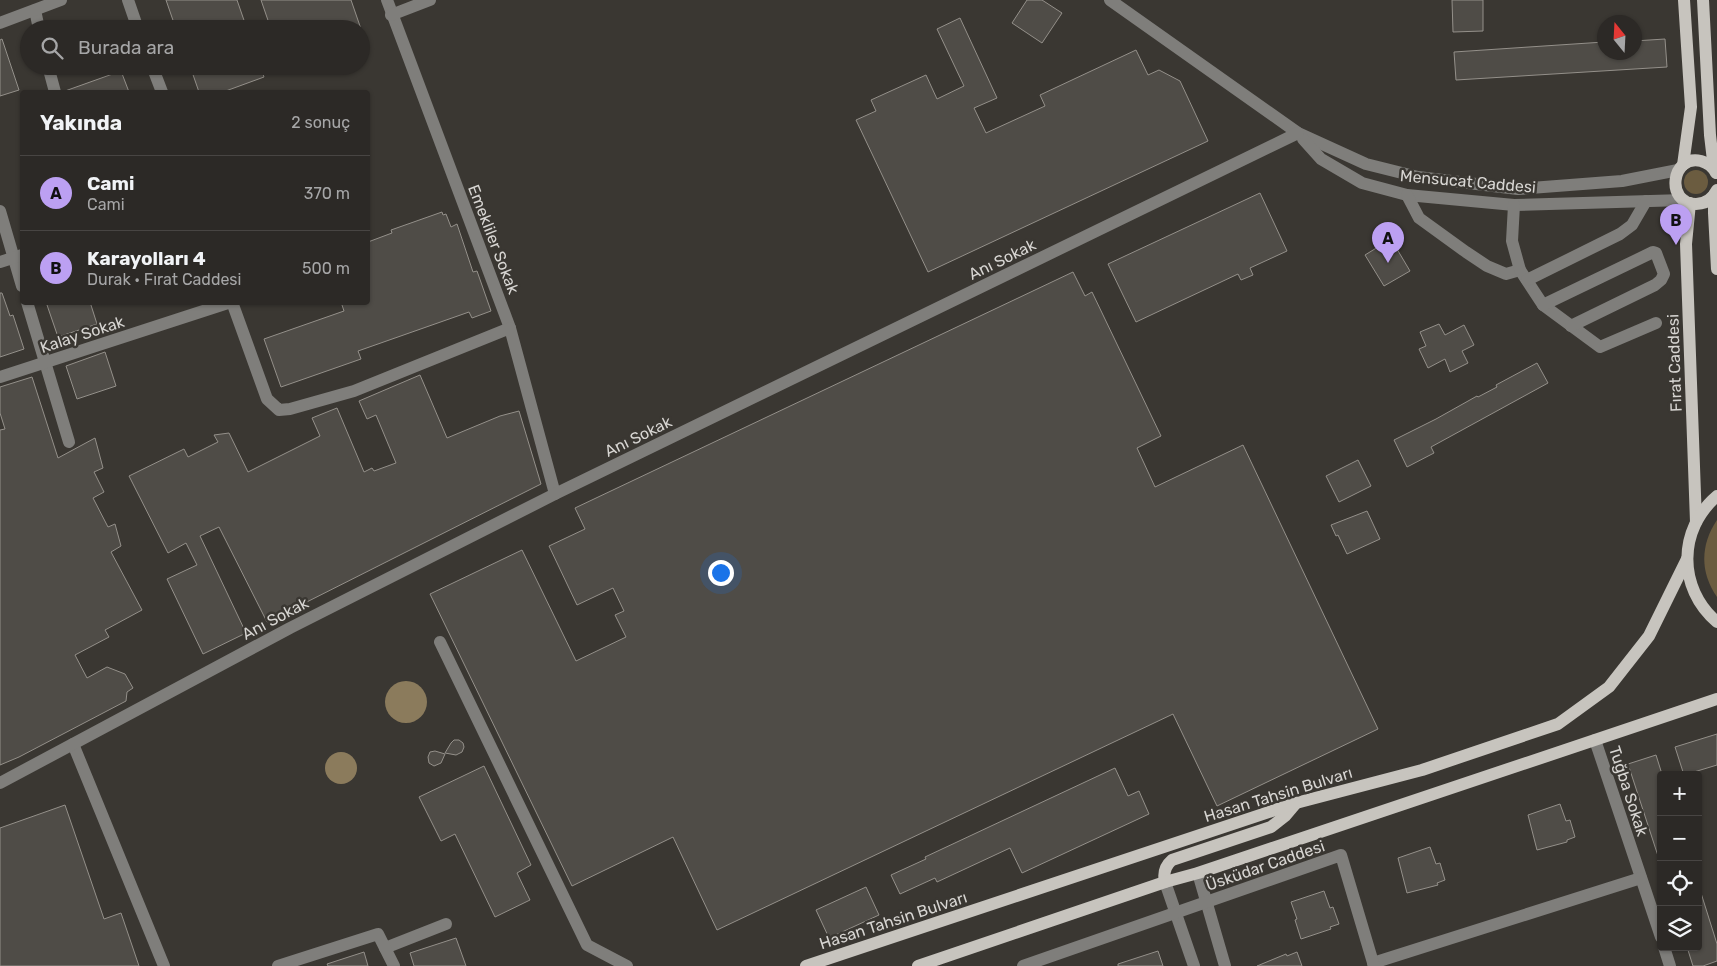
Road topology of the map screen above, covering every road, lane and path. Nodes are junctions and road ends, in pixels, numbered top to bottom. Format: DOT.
graph roads {
  1 [pos="61,0"];
  2 [pos="128,0"];
  3 [pos="387,0"];
  4 [pos="430,0"];
  5 [pos="1110,0"];
  6 [pos="1684,0"];
  7 [pos="1703,0"];
  8 [pos="35,10"];
  9 [pos="391,14"];
  10 [pos="37,20"];
  11 [pos="135,20"];
  12 [pos="0,23"];
  13 [pos="50,75"];
  14 [pos="155,75"];
  15 [pos="54,90"];
  16 [pos="161,90"];
  17 [pos="1298,133"];
  18 [pos="1681,167"];
  19 [pos="1716,172"];
  20 [pos="1716,192"];
  21 [pos="1407,195"];
  22 [pos="1646,201"];
  23 [pos="1687,202"];
  24 [pos="1514,205"];
  25 [pos="0,211"];
  26 [pos="18,256"];
  27 [pos="0,262"];
  28 [pos="1717,269"];
  29 [pos="20,271"];
  30 [pos="1523,275"];
  31 [pos="28,305"];
  32 [pos="223,305"];
  33 [pos="233,305"];
  34 [pos="1543,305"];
  35 [pos="1656,323"];
  36 [pos="1571,326"];
  37 [pos="510,328"];
  38 [pos="46,363"];
  39 [pos="0,377"];
  40 [pos="69,442"];
  41 [pos="555,494"];
  42 [pos="1717,496"];
  43 [pos="1696,522"];
  44 [pos="1687,559"];
  45 [pos="1717,622"];
  46 [pos="440,642"];
  47 [pos="1717,699"];
  48 [pos="1595,740"];
  49 [pos="73,744"];
  50 [pos="0,783"];
  51 [pos="1296,803"];
  52 [pos="1198,873"];
  53 [pos="1641,878"];
  54 [pos="1165,882"];
  55 [pos="1206,903"];
  56 [pos="1176,913"];
  57 [pos="446,924"];
  58 [pos="1657,925"];
  59 [pos="385,948"];
  60 [pos="1665,951"];
  61 [pos="1051,961"];
  62 [pos="1373,964"];
  63 [pos="164,966"];
  64 [pos="278,966"];
  65 [pos="394,966"];
  66 [pos="627,966"];
  67 [pos="806,966"];
  68 [pos="918,966"];
  69 [pos="1023,966"];
  70 [pos="1194,966"];
  71 [pos="1225,966"];
  72 [pos="1670,966"];
  1 -- 8 [label="street"];
  2 -- 11 [label="street"];
  3 -- 9 [label="street, Emekliler Sokak"];
  4 -- 9 [label="street"];
  5 -- 17 [label="street, Mensucat Caddesi"];
  6 -- 18 [label="main road"];
  7 -- 19 [label="main road"];
  8 -- 10 [label="street"];
  8 -- 12 [label="street"];
  9 -- 37 [label="street, Emekliler Sokak"];
  13 -- 15 [label="street"];
  14 -- 16 [label="street"];
  17 -- 18 [label="street, Mensucat Caddesi"];
  17 -- 21 [label="street, Mensucat Caddesi"];
  17 -- 41 [label="street, Anı Sokak"];
  18 -- 19 [label="main road"];
  18 -- 23 [label="main road"];
  20 -- 23 [label="main road"];
  20 -- 28 [label="main road"];
  21 -- 24 [label="street, Mensucat Caddesi"];
  21 -- 30 [label="street"];
  22 -- 23 [label="street, Mensucat Caddesi"];
  22 -- 24 [label="street, Mensucat Caddesi"];
  22 -- 30 [label="street"];
  23 -- 43 [label="main road, Fırat Caddesi"];
  24 -- 30 [label="street"];
  25 -- 26 [label="street"];
  26 -- 27 [label="street"];
  26 -- 29 [label="street"];
  30 -- 34 [label="street"];
  31 -- 38 [label="street"];
  32 -- 38 [label="street, Kalay Sokak"];
  33 -- 37 [label="street"];
  34 -- 36 [label="street"];
  34 -- 36 [label="street"];
  35 -- 36 [label="street"];
  37 -- 41 [label="street, Emekliler Sokak"];
  38 -- 39 [label="street, Kalay Sokak"];
  38 -- 40 [label="street"];
  41 -- 49 [label="street, Anı Sokak"];
  42 -- 43 [label="main road"];
  43 -- 44 [label="main road"];
  44 -- 45 [label="main road"];
  44 -- 51 [label="main road, Hasan Tahsin Bulvarı"];
  46 -- 66 [label="street"];
  47 -- 48 [label="main road"];
  48 -- 52 [label="main road"];
  48 -- 53 [label="street, Tuğba Sokak"];
  49 -- 50 [label="street, Anı Sokak"];
  49 -- 63 [label="street"];
  51 -- 54 [label="main road"];
  51 -- 67 [label="main road, Hasan Tahsin Bulvarı"];
  52 -- 54 [label="main road"];
  52 -- 55 [label="street"];
  53 -- 58 [label="street, Tuğba Sokak"];
  53 -- 62 [label="street"];
  54 -- 56 [label="street"];
  54 -- 68 [label="main road"];
  55 -- 56 [label="street, Üsküdar Caddesi"];
  55 -- 62 [label="street, Üsküdar Caddesi"];
  55 -- 71 [label="street"];
  56 -- 61 [label="street, Üsküdar Caddesi"];
  56 -- 70 [label="street"];
  57 -- 59 [label="street"];
  59 -- 64 [label="street"];
  59 -- 65 [label="street"];
  60 -- 72 [label="street"];
  61 -- 69 [label="street, Üsküdar Caddesi"];
}
